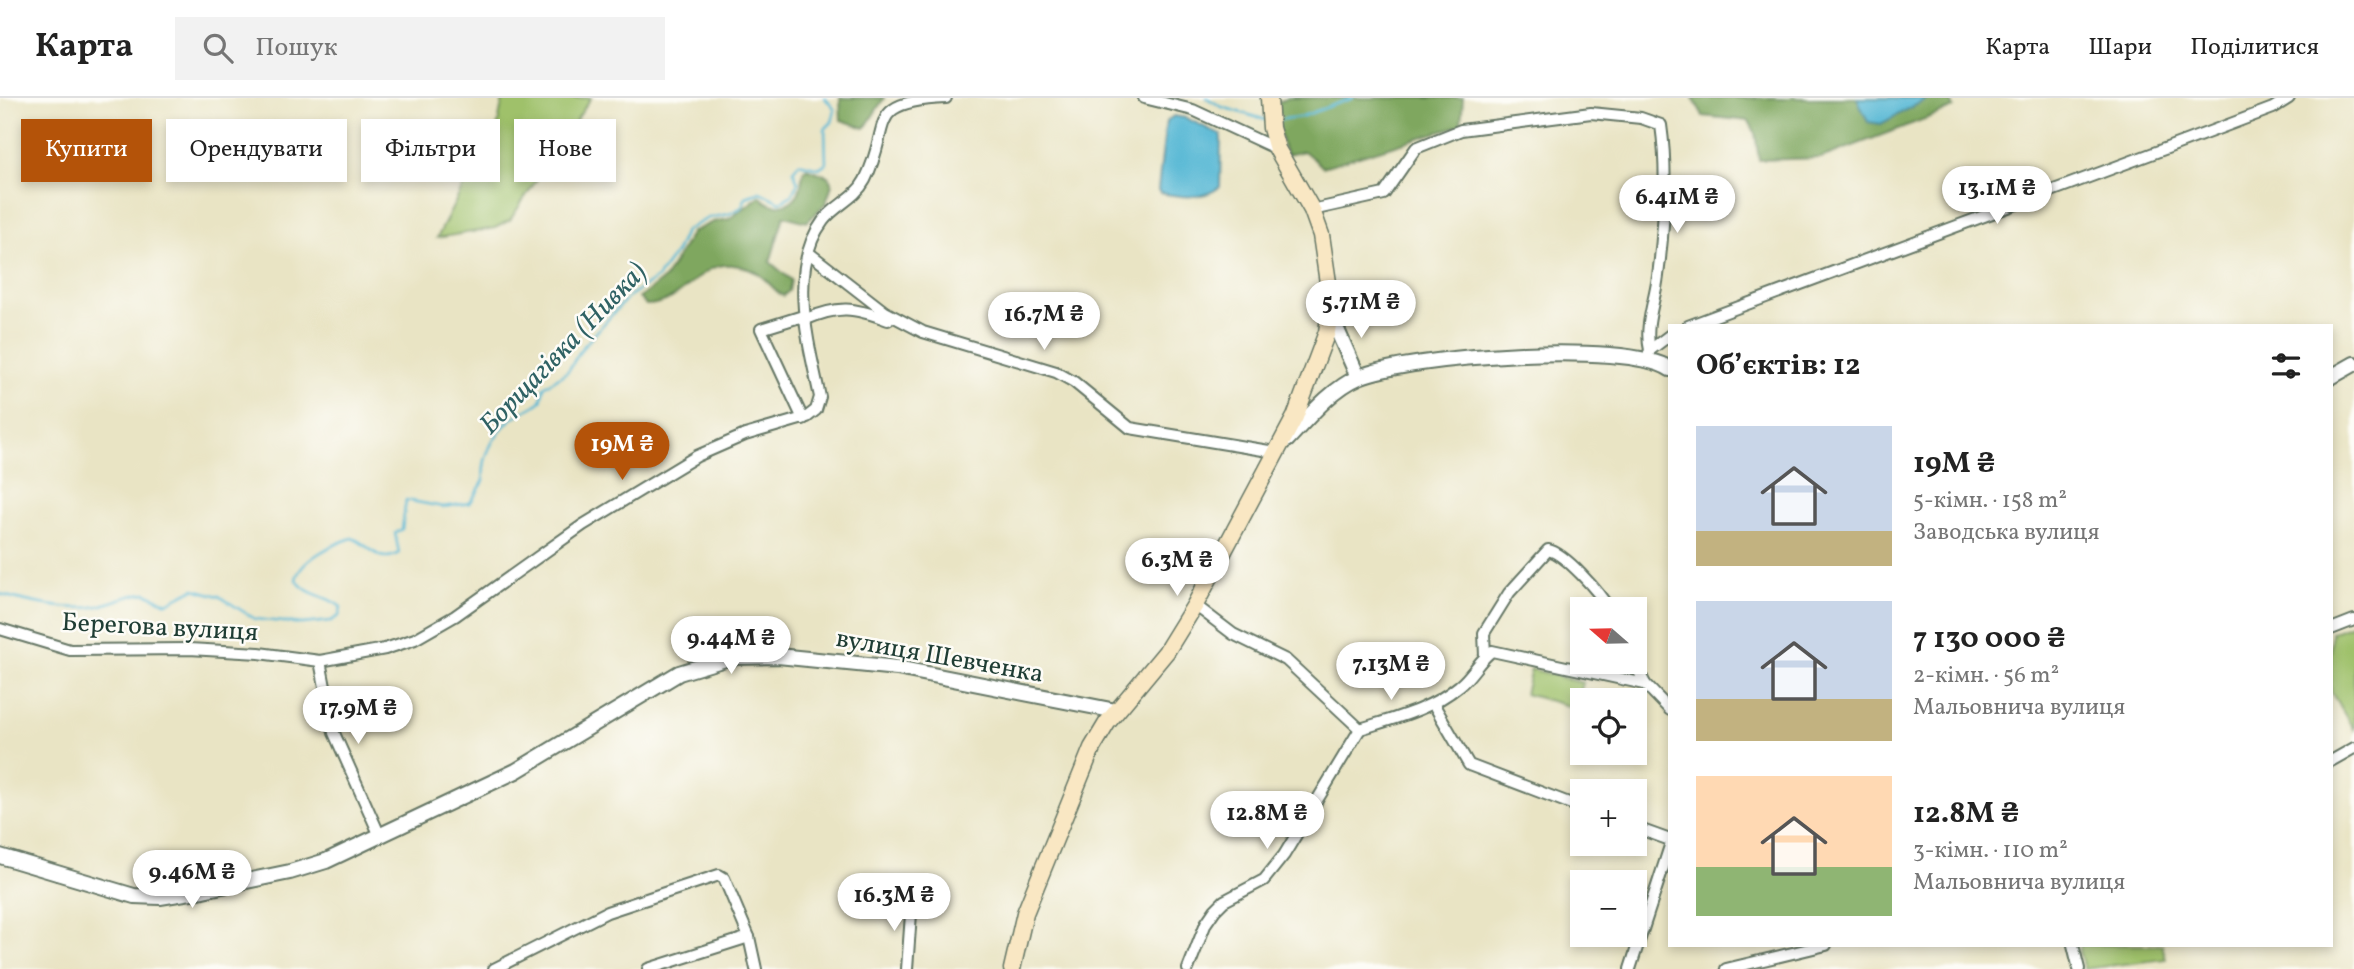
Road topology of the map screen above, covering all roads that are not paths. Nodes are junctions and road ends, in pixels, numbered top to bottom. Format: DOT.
graph roads {
  1 [pos="946,98"];
  2 [pos="1144,98"];
  3 [pos="2289,98"];
  4 [pos="1269,102"];
  5 [pos="1277,149"];
  6 [pos="1312,210"];
  7 [pos="809,253"];
  8 [pos="1331,316"];
  9 [pos="804,318"];
  10 [pos="1693,324"];
  11 [pos="923,332"];
  12 [pos="1668,337"];
  13 [pos="1648,355"];
  14 [pos="2354,364"];
  15 [pos="1668,368"];
  16 [pos="2333,376"];
  17 [pos="1358,377"];
  18 [pos="803,419"];
  19 [pos="1275,452"];
  20 [pos="1600,597"];
  21 [pos="1195,605"];
  22 [pos="2354,620"];
  23 [pos="2333,628"];
  24 [pos="0,629"];
  25 [pos="1485,656"];
  26 [pos="320,661"];
  27 [pos="1640,674"];
  28 [pos="1645,684"];
  29 [pos="1434,705"];
  30 [pos="1668,708"];
  31 [pos="1116,711"];
  32 [pos="1360,729"];
  33 [pos="2354,748"];
  34 [pos="2333,760"];
  35 [pos="1570,803"];
  36 [pos="1647,832"];
  37 [pos="380,836"];
  38 [pos="1668,839"];
  39 [pos="1668,852"];
  40 [pos="0,856"];
  41 [pos="912,900"];
  42 [pos="749,937"];
  43 [pos="1818,947"];
  44 [pos="2074,947"];
  45 [pos="494,969"];
  46 [pos="648,969"];
  47 [pos="757,969"];
  48 [pos="907,969"];
  49 [pos="1012,969"];
  50 [pos="1188,969"];
  51 [pos="1630,969"];
  52 [pos="1726,969"];
  53 [pos="2079,969"];
  1 -- 7 [label="street"];
  2 -- 5 [label="street"];
  3 -- 10 [label="street"];
  4 -- 5 [label="main road"];
  5 -- 6 [label="main road"];
  6 -- 8 [label="main road"];
  6 -- 13 [label="street"];
  7 -- 9 [label="street"];
  7 -- 11 [label="street"];
  8 -- 17 [label="street"];
  8 -- 19 [label="main road"];
  9 -- 11 [label="street"];
  9 -- 18 [label="street"];
  9 -- 18 [label="street"];
  11 -- 19 [label="street"];
  12 -- 13 [label="street"];
  13 -- 15 [label="street"];
  13 -- 17 [label="street"];
  14 -- 16 [label="street"];
  17 -- 19 [label="street"];
  18 -- 26 [label="street, Берегова вулиця"];
  19 -- 21 [label="main road"];
  20 -- 25 [label="street"];
  21 -- 31 [label="main road"];
  21 -- 32 [label="street"];
  22 -- 23 [label="street"];
  24 -- 26 [label="street, Берегова вулиця"];
  25 -- 28 [label="street"];
  25 -- 29 [label="street"];
  26 -- 37 [label="street"];
  27 -- 28 [label="street"];
  28 -- 30 [label="street"];
  29 -- 32 [label="street"];
  29 -- 35 [label="street"];
  31 -- 37 [label="street, вулиця Шевченка"];
  31 -- 49 [label="main road"];
  32 -- 50 [label="street"];
  33 -- 34 [label="street"];
  36 -- 38 [label="street"];
  37 -- 40 [label="street, вулиця Шевченка"];
  39 -- 51 [label="street"];
  41 -- 48 [label="street"];
  42 -- 45 [label="street"];
  42 -- 46 [label="street"];
  42 -- 47 [label="street"];
  43 -- 52 [label="street"];
  44 -- 53 [label="street"];
}
